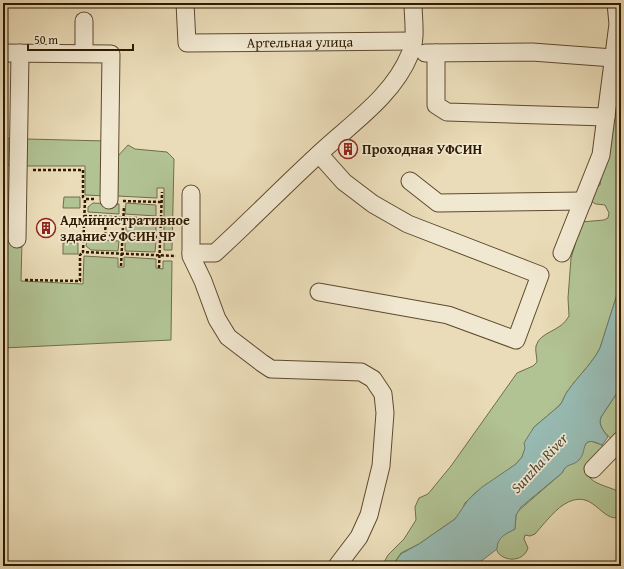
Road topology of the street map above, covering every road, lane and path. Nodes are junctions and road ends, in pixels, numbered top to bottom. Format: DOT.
graph roads {
  1 [pos="185,3"];
  2 [pos="413,3"];
  3 [pos="616,3"];
  4 [pos="84,21"];
  5 [pos="412,47"];
  6 [pos="3,53"];
  7 [pos="20,53"];
  8 [pos="84,53"];
  9 [pos="436,53"];
  10 [pos="613,58"];
  11 [pos="606,117"];
  12 [pos="318,154"];
  13 [pos="18,169"];
  14 [pos="410,181"];
  15 [pos="162,192"];
  16 [pos="191,194"];
  17 [pos="85,199"];
  18 [pos="117,200"];
  19 [pos="583,201"];
  20 [pos="161,202"];
  21 [pos="84,216"];
  22 [pos="106,217"];
  23 [pos="123,217"];
  24 [pos="160,219"];
  25 [pos="66,224"];
  26 [pos="84,224"];
  27 [pos="84,234"];
  28 [pos="105,235"];
  29 [pos="122,236"];
  30 [pos="160,237"];
  31 [pos="17,238"];
  32 [pos="83,252"];
  33 [pos="122,253"];
  34 [pos="191,254"];
  35 [pos="562,254"];
  36 [pos="159,255"];
  37 [pos="121,266"];
  38 [pos="158,268"];
  39 [pos="25,280"];
  40 [pos="319,292"];
  41 [pos="621,440"];
  42 [pos="593,469"];
  43 [pos="337,566"];
  1 -- 5 [label="street, Артельная улица"];
  2 -- 5 [label="street"];
  3 -- 10 [label="street"];
  4 -- 8 [label="street"];
  5 -- 9 [label="street, Артельная улица"];
  5 -- 12 [label="street"];
  6 -- 7 [label="street"];
  7 -- 8 [label="street"];
  7 -- 13 [label="street"];
  8 -- 18 [label="street"];
  9 -- 10 [label="street, Артельная улица"];
  9 -- 11 [label="street"];
  10 -- 11 [label="street"];
  11 -- 19 [label="street"];
  12 -- 34 [label="street"];
  12 -- 40 [label="street"];
  13 -- 17 [label="path"];
  13 -- 31 [label="street"];
  14 -- 19 [label="street"];
  15 -- 20 [label="path"];
  16 -- 34 [label="street"];
  17 -- 18 [label="path"];
  17 -- 21 [label="path"];
  18 -- 20 [label="path"];
  18 -- 23 [label="path"];
  19 -- 35 [label="street"];
  20 -- 24 [label="path"];
  21 -- 22 [label="path"];
  21 -- 26 [label="path"];
  22 -- 23 [label="path"];
  22 -- 28 [label="path"];
  23 -- 24 [label="path"];
  23 -- 29 [label="path"];
  24 -- 30 [label="path"];
  25 -- 26 [label="path"];
  26 -- 27 [label="path"];
  27 -- 28 [label="path"];
  27 -- 32 [label="path"];
  28 -- 29 [label="path"];
  29 -- 30 [label="path"];
  29 -- 33 [label="path"];
  30 -- 36 [label="path"];
  32 -- 33 [label="path"];
  32 -- 39 [label="path"];
  33 -- 36 [label="path"];
  33 -- 37 [label="path"];
  34 -- 36 [label="path"];
  34 -- 43 [label="street"];
  36 -- 38 [label="path"];
  41 -- 42 [label="street"];
}
